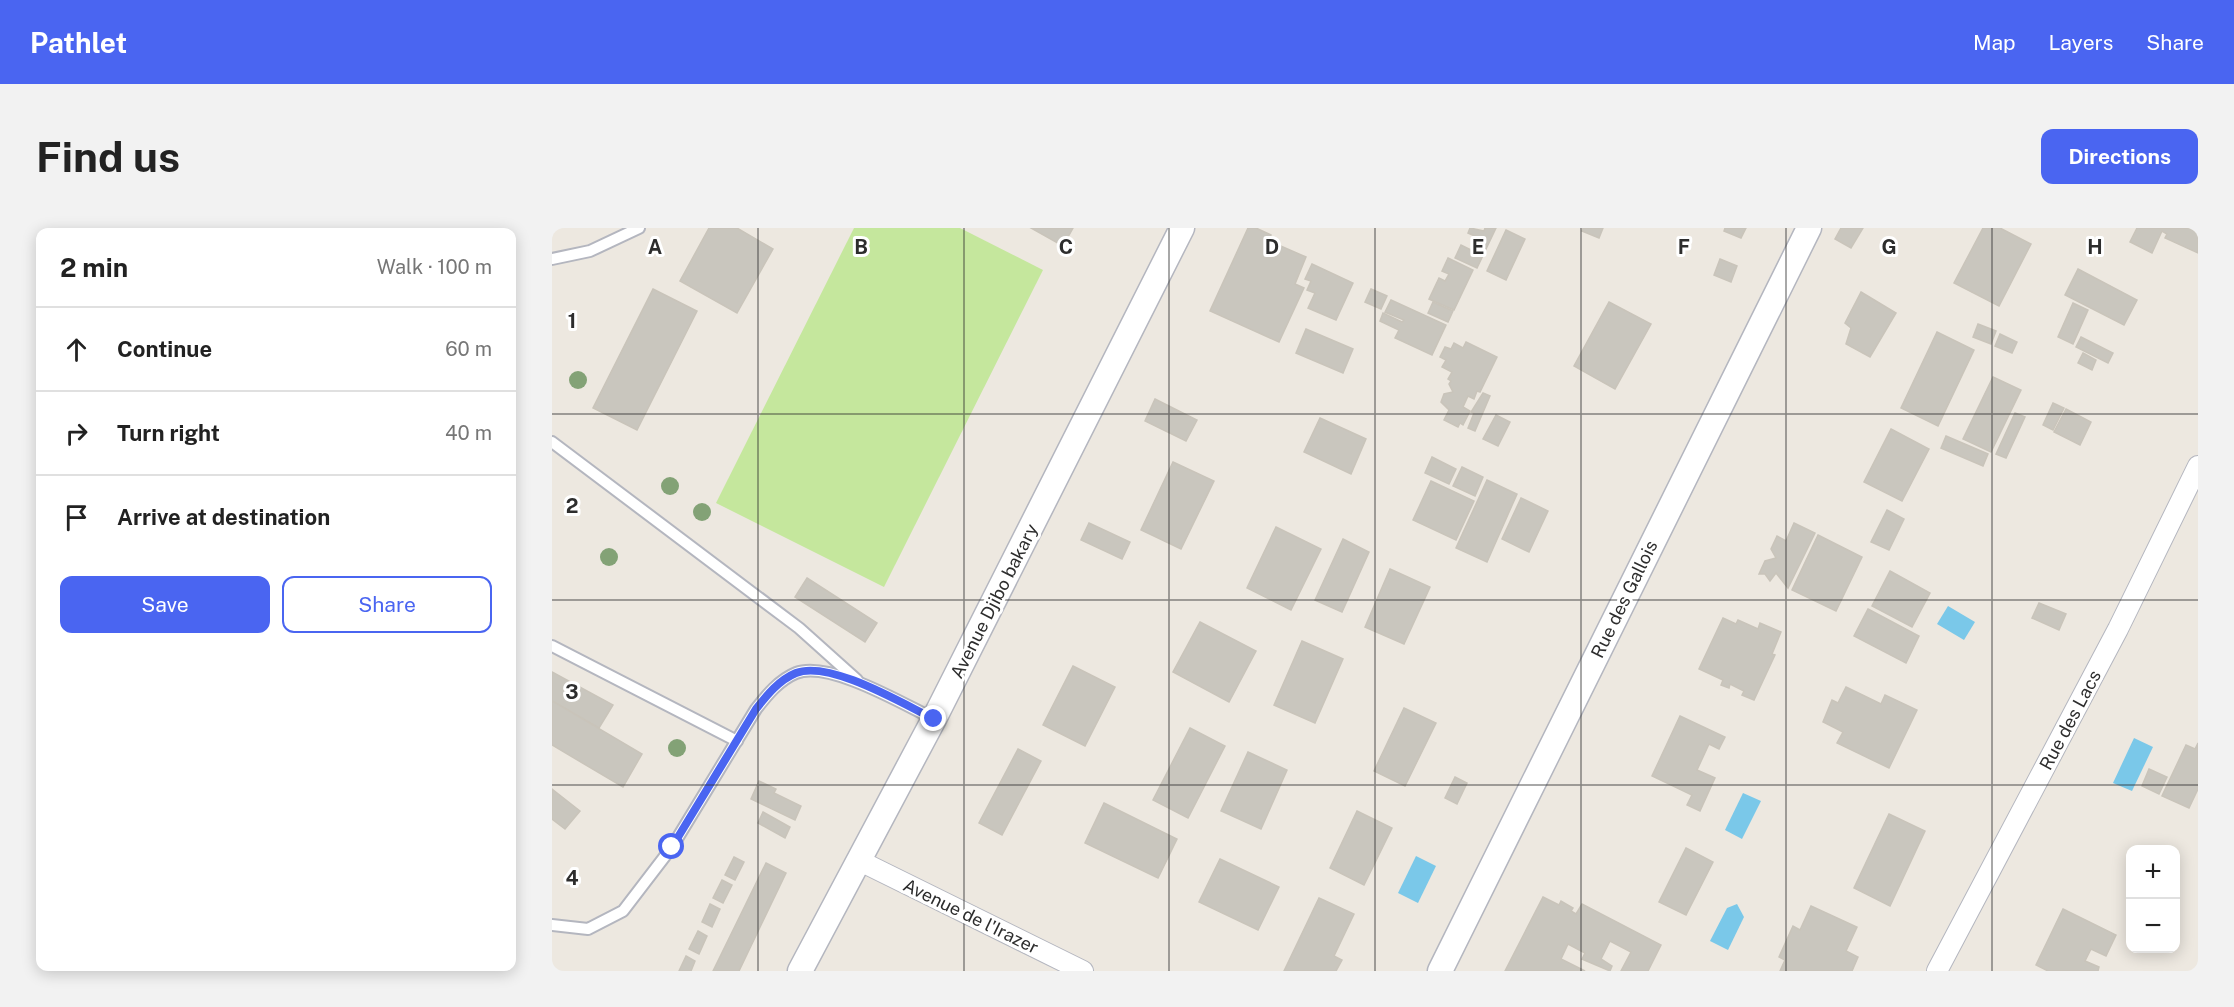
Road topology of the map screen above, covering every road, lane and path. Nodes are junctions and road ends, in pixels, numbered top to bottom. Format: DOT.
graph roads {
  1 [pos="639,228"];
  2 [pos="1182,228"];
  3 [pos="1809,228"];
  4 [pos="552,260"];
  5 [pos="552,442"];
  6 [pos="2198,466"];
  7 [pos="552,646"];
  8 [pos="860,682"];
  9 [pos="934,719"];
  10 [pos="737,741"];
  11 [pos="858,860"];
  12 [pos="552,925"];
  13 [pos="800,971"];
  14 [pos="1083,971"];
  15 [pos="1440,971"];
  16 [pos="1937,971"];
  1 -- 4 [label="lane"];
  2 -- 9 [label="street, Avenue Djibo bakary"];
  3 -- 15 [label="street, Rue des Gallois"];
  5 -- 8 [label="lane"];
  6 -- 16 [label="street, Rue des Lacs"];
  7 -- 10 [label="lane"];
  8 -- 9 [label="lane"];
  8 -- 10 [label="lane"];
  9 -- 11 [label="street, Avenue Djibo bakary"];
  10 -- 12 [label="lane"];
  11 -- 13 [label="street, Avenue Djibo bakary"];
  11 -- 14 [label="street, Avenue de l'Irazer"];
}
